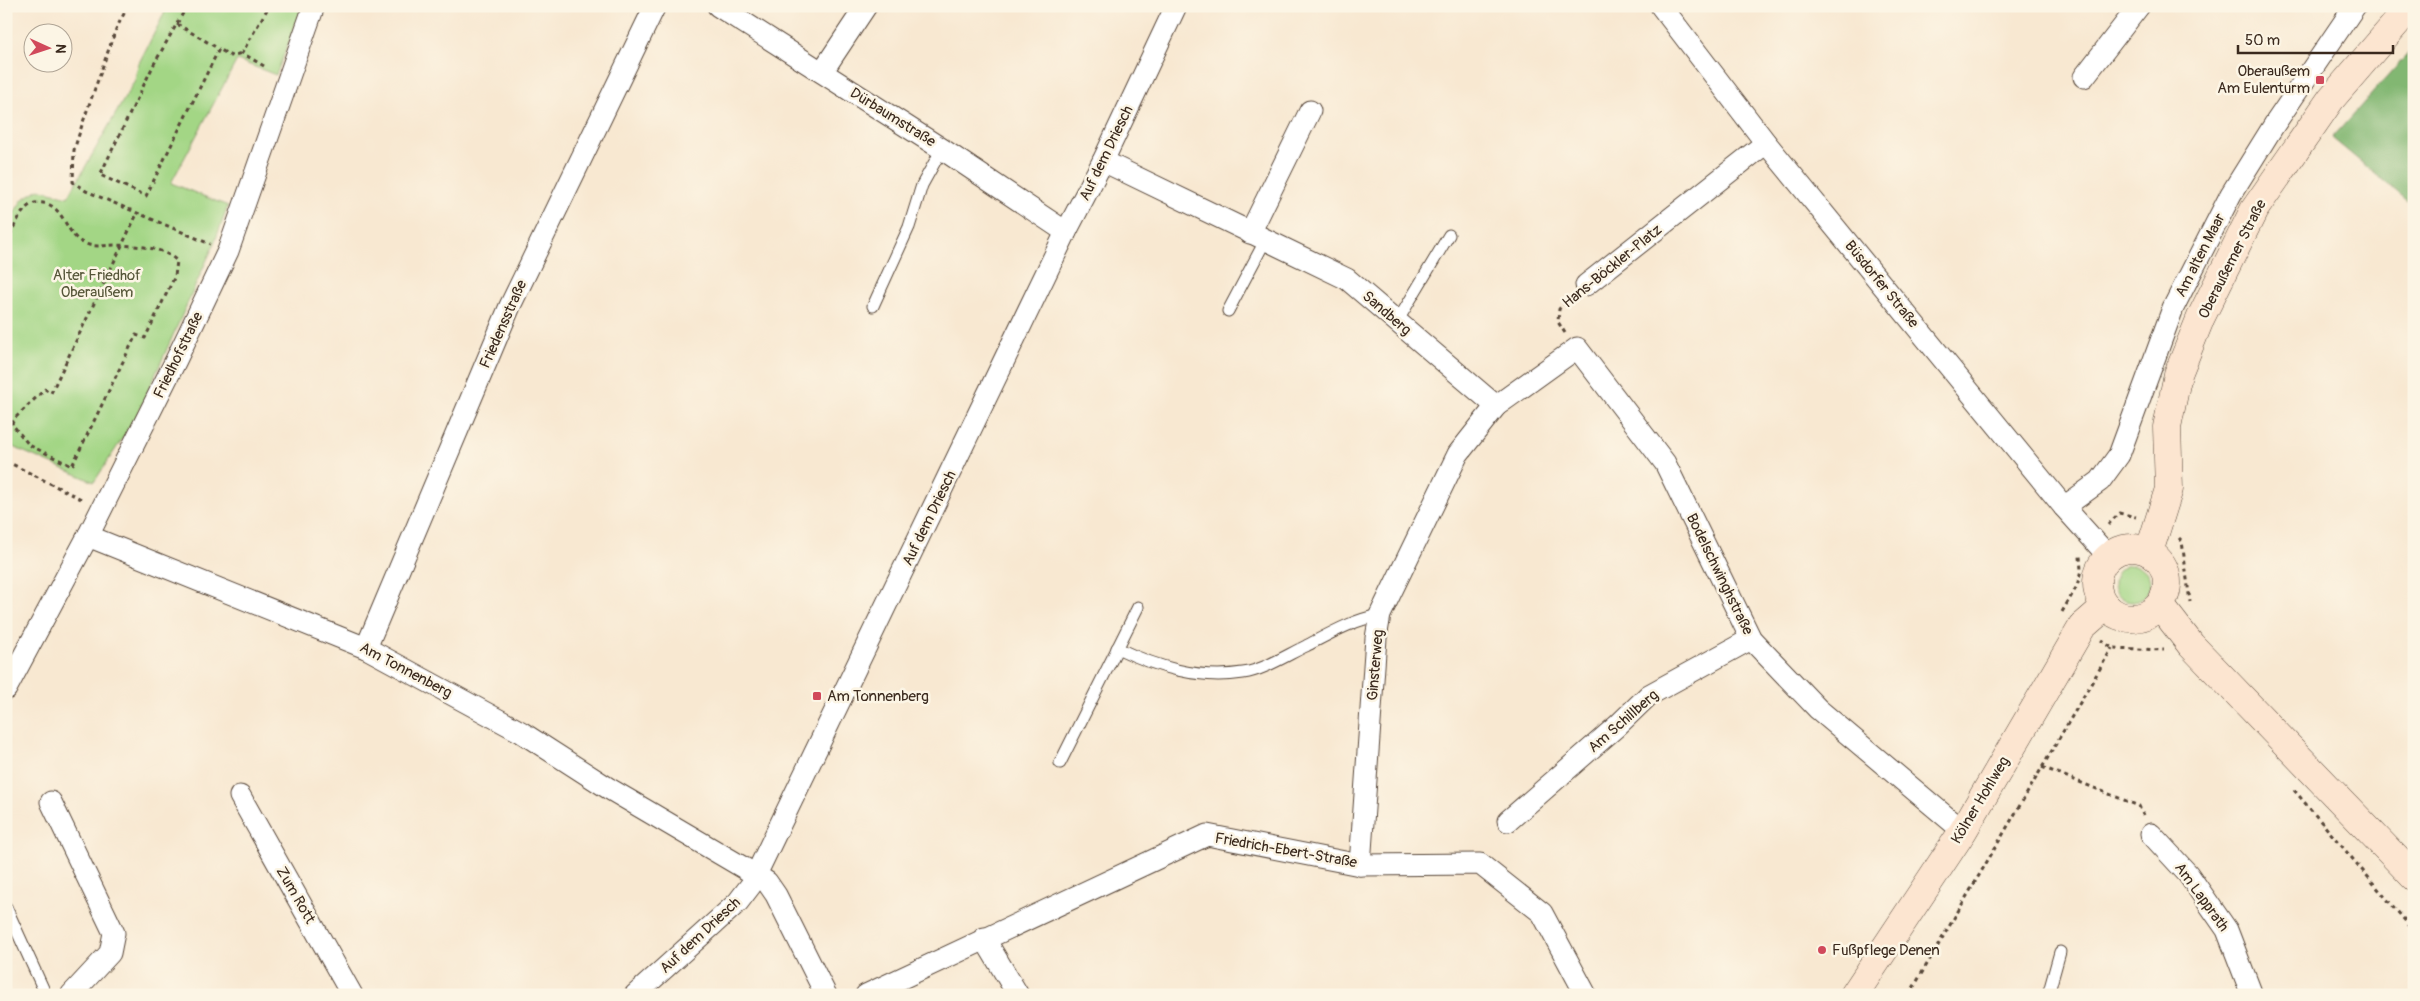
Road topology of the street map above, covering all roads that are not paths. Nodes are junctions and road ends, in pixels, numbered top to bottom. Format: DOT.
graph roads {
  1 [pos="314,6"];
  2 [pos="655,6"];
  3 [pos="718,6"];
  4 [pos="866,6"];
  5 [pos="1176,6"];
  6 [pos="1661,6"];
  7 [pos="2139,6"];
  8 [pos="2355,6"];
  9 [pos="2411,6"];
  10 [pos="822,72"];
  11 [pos="2084,77"];
  12 [pos="1310,111"];
  13 [pos="1766,142"];
  14 [pos="942,149"];
  15 [pos="1103,161"];
  16 [pos="1066,232"];
  17 [pos="1450,235"];
  18 [pos="1258,237"];
  19 [pos="1586,285"];
  20 [pos="873,306"];
  21 [pos="1228,311"];
  22 [pos="1397,322"];
  23 [pos="1502,402"];
  24 [pos="2064,507"];
  25 [pos="88,536"];
  26 [pos="2149,552"];
  27 [pos="2109,557"];
  28 [pos="2160,605"];
  29 [pos="1138,606"];
  30 [pos="2106,606"];
  31 [pos="1380,615"];
  32 [pos="1751,639"];
  33 [pos="366,648"];
  34 [pos="1117,648"];
  35 [pos="6,689"];
  36 [pos="1060,763"];
  37 [pos="240,796"];
  38 [pos="51,802"];
  39 [pos="1508,821"];
  40 [pos="1963,831"];
  41 [pos="2151,834"];
  42 [pos="1360,865"];
  43 [pos="756,875"];
  44 [pos="2414,877"];
  45 [pos="6,906"];
  46 [pos="984,938"];
  47 [pos="2060,952"];
  48 [pos="46,995"];
  49 [pos="71,995"];
  50 [pos="352,995"];
  51 [pos="635,995"];
  52 [pos="826,995"];
  53 [pos="866,995"];
  54 [pos="1018,995"];
  55 [pos="1586,995"];
  56 [pos="1854,995"];
  57 [pos="2048,995"];
  58 [pos="2252,995"];
  1 -- 25 [label="street, Friedhofstraße"];
  2 -- 33 [label="street, Friedensstraße"];
  3 -- 10 [label="street, Dürbaumstraße"];
  4 -- 10 [label="street"];
  5 -- 15 [label="street, Auf dem Driesch"];
  6 -- 13 [label="street, Büsdorfer Straße"];
  7 -- 11 [label="street"];
  8 -- 24 [label="street, Am alten Maar"];
  9 -- 26 [label="main road, Oberaußemer Straße"];
  10 -- 14 [label="street, Dürbaumstraße"];
  12 -- 18 [label="street"];
  13 -- 19 [label="street, Hans-Böckler-Platz"];
  13 -- 24 [label="street, Büsdorfer Straße"];
  14 -- 16 [label="street, Dürbaumstraße"];
  14 -- 20 [label="lane"];
  15 -- 16 [label="street, Auf dem Driesch"];
  15 -- 18 [label="street, Sandberg"];
  16 -- 43 [label="street, Auf dem Driesch"];
  17 -- 22 [label="lane"];
  18 -- 21 [label="lane"];
  18 -- 22 [label="street, Sandberg"];
  22 -- 23 [label="street, Sandberg"];
  23 -- 31 [label="street, Ginsterweg"];
  23 -- 32 [label="street, Bodelschwinghstraße"];
  24 -- 27 [label="street, Büsdorfer Straße"];
  25 -- 33 [label="street, Am Tonnenberg"];
  25 -- 35 [label="street, Friedhofstraße"];
  26 -- 27 [label="main road"];
  26 -- 28 [label="main road"];
  27 -- 30 [label="main road"];
  28 -- 30 [label="main road"];
  28 -- 44 [label="main road"];
  29 -- 34 [label="lane"];
  30 -- 40 [label="main road, Kölner Hohlweg"];
  31 -- 34 [label="lane"];
  31 -- 42 [label="street, Ginsterweg"];
  32 -- 39 [label="street, Am Schillberg"];
  32 -- 40 [label="street, Bodelschwinghstraße"];
  33 -- 43 [label="street, Am Tonnenberg"];
  34 -- 36 [label="lane"];
  37 -- 50 [label="street, Zum Rott"];
  38 -- 49 [label="street"];
  40 -- 56 [label="main road, Kölner Hohlweg"];
  41 -- 58 [label="street, Am Lapprath"];
  42 -- 46 [label="street, Friedrich-Ebert-Straße"];
  42 -- 55 [label="street, Friedrich-Ebert-Straße"];
  43 -- 51 [label="street, Auf dem Driesch"];
  43 -- 52 [label="street, Am Tonnenberg"];
  45 -- 48 [label="lane"];
  46 -- 53 [label="street, Friedrich-Ebert-Straße"];
  46 -- 54 [label="street"];
  47 -- 57 [label="lane"];
}
